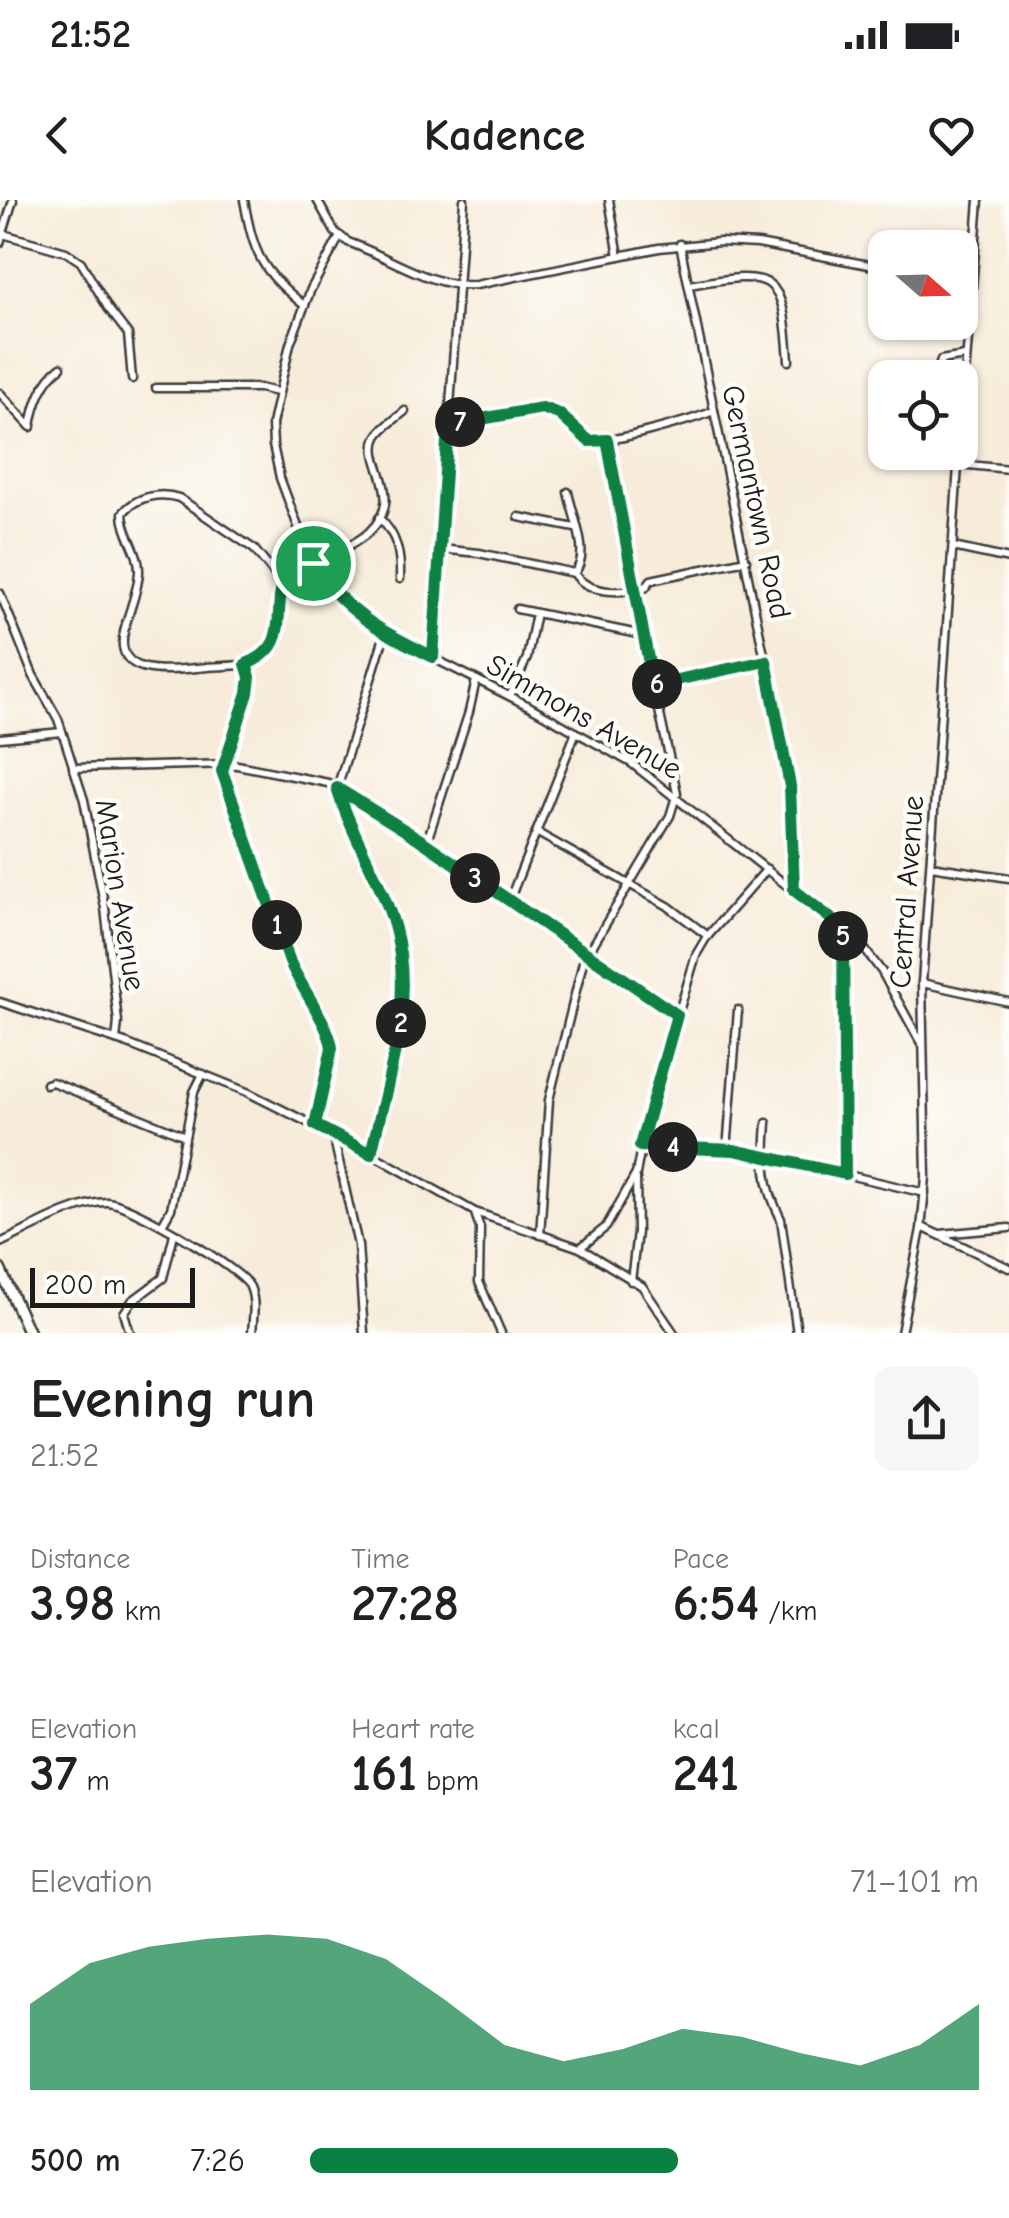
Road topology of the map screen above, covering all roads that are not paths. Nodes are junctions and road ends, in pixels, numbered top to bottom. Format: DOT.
graph roads {
  1 [pos="13,200"];
  2 [pos="244,200"];
  3 [pos="317,200"];
  4 [pos="464,200"];
  5 [pos="609,200"];
  6 [pos="979,200"];
  7 [pos="976,230"];
  8 [pos="3,234"];
  9 [pos="340,236"];
  10 [pos="0,244"];
  11 [pos="680,244"];
  12 [pos="619,256"];
  13 [pos="868,265"];
  14 [pos="459,285"];
  15 [pos="689,285"];
  16 [pos="305,306"];
  17 [pos="966,340"];
  18 [pos="965,356"];
  19 [pos="941,360"];
  20 [pos="965,360"];
  21 [pos="789,361"];
  22 [pos="61,366"];
  23 [pos="132,379"];
  24 [pos="156,388"];
  25 [pos="277,392"];
  26 [pos="0,394"];
  27 [pos="405,411"];
  28 [pos="714,411"];
  29 [pos="448,425"];
  30 [pos="607,440"];
  31 [pos="978,466"];
  32 [pos="1009,469"];
  33 [pos="958,470"];
  34 [pos="568,492"];
  35 [pos="379,518"];
  36 [pos="519,518"];
  37 [pos="574,524"];
  38 [pos="953,547"];
  39 [pos="440,550"];
  40 [pos="1009,559"];
  41 [pos="746,560"];
  42 [pos="313,563"];
  43 [pos="574,572"];
  44 [pos="400,578"];
  45 [pos="282,583"];
  46 [pos="633,590"];
  47 [pos="0,594"];
  48 [pos="517,609"];
  49 [pos="536,613"];
  50 [pos="385,634"];
  51 [pos="643,635"];
  52 [pos="433,657"];
  53 [pos="766,661"];
  54 [pos="246,664"];
  55 [pos="476,680"];
  56 [pos="653,685"];
  57 [pos="510,696"];
  58 [pos="62,732"];
  59 [pos="576,732"];
  60 [pos="0,738"];
  61 [pos="222,764"];
  62 [pos="73,768"];
  63 [pos="337,788"];
  64 [pos="677,796"];
  65 [pos="536,832"];
  66 [pos="426,844"];
  67 [pos="931,866"];
  68 [pos="767,869"];
  69 [pos="1009,878"];
  70 [pos="629,884"];
  71 [pos="794,890"];
  72 [pos="509,900"];
  73 [pos="843,928"];
  74 [pos="708,936"];
  75 [pos="587,953"];
  76 [pos="922,983"];
  77 [pos="0,1002"];
  78 [pos="1009,1002"];
  79 [pos="738,1010"];
  80 [pos="677,1015"];
  81 [pos="116,1040"];
  82 [pos="921,1043"];
  83 [pos="203,1074"];
  84 [pos="46,1084"];
  85 [pos="766,1124"];
  86 [pos="315,1125"];
  87 [pos="333,1135"];
  88 [pos="185,1136"];
  89 [pos="640,1146"];
  90 [pos="727,1150"];
  91 [pos="371,1154"];
  92 [pos="766,1156"];
  93 [pos="636,1174"];
  94 [pos="845,1174"];
  95 [pos="925,1192"];
  96 [pos="475,1212"];
  97 [pos="161,1225"];
  98 [pos="922,1226"];
  99 [pos="1009,1228"];
  100 [pos="174,1234"];
  101 [pos="938,1234"];
  102 [pos="540,1235"];
  103 [pos="0,1243"];
  104 [pos="580,1248"];
  105 [pos="1009,1268"];
  106 [pos="0,1269"];
  107 [pos="631,1281"];
  108 [pos="29,1333"];
  109 [pos="130,1333"];
  110 [pos="252,1333"];
  111 [pos="364,1333"];
  112 [pos="501,1333"];
  113 [pos="674,1333"];
  114 [pos="797,1333"];
  115 [pos="901,1333"];
  1 -- 8 [label="street"];
  2 -- 16 [label="street"];
  3 -- 9 [label="street"];
  4 -- 14 [label="street"];
  5 -- 12 [label="street"];
  6 -- 7 [label="street"];
  8 -- 10 [label="street"];
  8 -- 23 [label="street"];
  9 -- 14 [label="street"];
  9 -- 16 [label="street, Simmons Avenue"];
  11 -- 12 [label="street"];
  11 -- 13 [label="street"];
  11 -- 15 [label="street, Germantown Road"];
  12 -- 14 [label="street"];
  14 -- 29 [label="street"];
  15 -- 21 [label="street"];
  15 -- 28 [label="street, Germantown Road"];
  16 -- 25 [label="street, Simmons Avenue"];
  17 -- 18 [label="street"];
  18 -- 19 [label="street"];
  18 -- 20 [label="street"];
  22 -- 26 [label="street"];
  24 -- 25 [label="street"];
  25 -- 42 [label="street, Simmons Avenue"];
  27 -- 35 [label="street"];
  28 -- 30 [label="street"];
  28 -- 41 [label="street, Germantown Road"];
  29 -- 30 [label="street"];
  29 -- 39 [label="street"];
  30 -- 46 [label="street"];
  31 -- 32 [label="street"];
  33 -- 38 [label="street, Central Avenue"];
  34 -- 37 [label="street"];
  35 -- 42 [label="street"];
  35 -- 44 [label="street"];
  36 -- 37 [label="street"];
  37 -- 43 [label="street"];
  38 -- 40 [label="street"];
  38 -- 67 [label="street, Central Avenue"];
  39 -- 43 [label="street"];
  39 -- 52 [label="street"];
  41 -- 46 [label="street"];
  41 -- 53 [label="street, Germantown Road"];
  42 -- 45 [label="street"];
  42 -- 50 [label="street, Simmons Avenue"];
  43 -- 46 [label="street"];
  45 -- 54 [label="street"];
  45 -- 54 [label="street"];
  46 -- 51 [label="street"];
  47 -- 58 [label="street, Marion Avenue"];
  48 -- 49 [label="street"];
  49 -- 51 [label="street"];
  49 -- 57 [label="street"];
  50 -- 52 [label="street, Simmons Avenue"];
  50 -- 63 [label="street"];
  51 -- 56 [label="street"];
  52 -- 55 [label="street, Simmons Avenue"];
  53 -- 56 [label="street"];
  53 -- 71 [label="street, Germantown Road"];
  54 -- 61 [label="street"];
  55 -- 57 [label="street, Simmons Avenue"];
  55 -- 66 [label="street"];
  56 -- 64 [label="street"];
  57 -- 59 [label="street, Simmons Avenue"];
  58 -- 60 [label="street"];
  58 -- 62 [label="street, Marion Avenue"];
  59 -- 64 [label="street, Simmons Avenue"];
  59 -- 65 [label="street"];
  61 -- 62 [label="street"];
  61 -- 63 [label="street"];
  61 -- 86 [label="street"];
  62 -- 81 [label="street, Marion Avenue"];
  63 -- 66 [label="street"];
  63 -- 91 [label="street"];
  64 -- 68 [label="street, Simmons Avenue"];
  64 -- 70 [label="street"];
  65 -- 70 [label="street"];
  65 -- 72 [label="street"];
  66 -- 72 [label="street"];
  67 -- 69 [label="street"];
  67 -- 76 [label="street, Central Avenue"];
  68 -- 71 [label="street, Simmons Avenue"];
  68 -- 74 [label="street"];
  70 -- 74 [label="street"];
  70 -- 75 [label="street"];
  71 -- 73 [label="street, Simmons Avenue"];
  72 -- 75 [label="street"];
  73 -- 82 [label="street, Simmons Avenue"];
  73 -- 94 [label="street"];
  74 -- 80 [label="street"];
  75 -- 80 [label="street"];
  75 -- 102 [label="street"];
  76 -- 78 [label="street"];
  76 -- 82 [label="street, Central Avenue"];
  77 -- 81 [label="street"];
  79 -- 90 [label="street"];
  80 -- 89 [label="street"];
  81 -- 83 [label="street"];
  82 -- 95 [label="street, Central Avenue"];
  83 -- 86 [label="street"];
  83 -- 88 [label="street"];
  84 -- 88 [label="street"];
  85 -- 92 [label="street"];
  86 -- 87 [label="street"];
  87 -- 91 [label="street"];
  87 -- 111 [label="street"];
  88 -- 97 [label="street"];
  89 -- 90 [label="street"];
  89 -- 93 [label="street"];
  90 -- 92 [label="street"];
  91 -- 96 [label="street"];
  92 -- 94 [label="street"];
  92 -- 114 [label="street"];
  93 -- 104 [label="street"];
  93 -- 107 [label="street"];
  94 -- 95 [label="street"];
  95 -- 98 [label="street, Central Avenue"];
  96 -- 102 [label="street"];
  96 -- 112 [label="street"];
  97 -- 100 [label="street"];
  97 -- 103 [label="street"];
  98 -- 101 [label="street"];
  98 -- 115 [label="street, Central Avenue"];
  99 -- 101 [label="street"];
  100 -- 109 [label="street"];
  100 -- 110 [label="street"];
  101 -- 105 [label="street"];
  102 -- 104 [label="street"];
  104 -- 107 [label="street"];
  106 -- 108 [label="main road"];
  107 -- 113 [label="street"];
}
